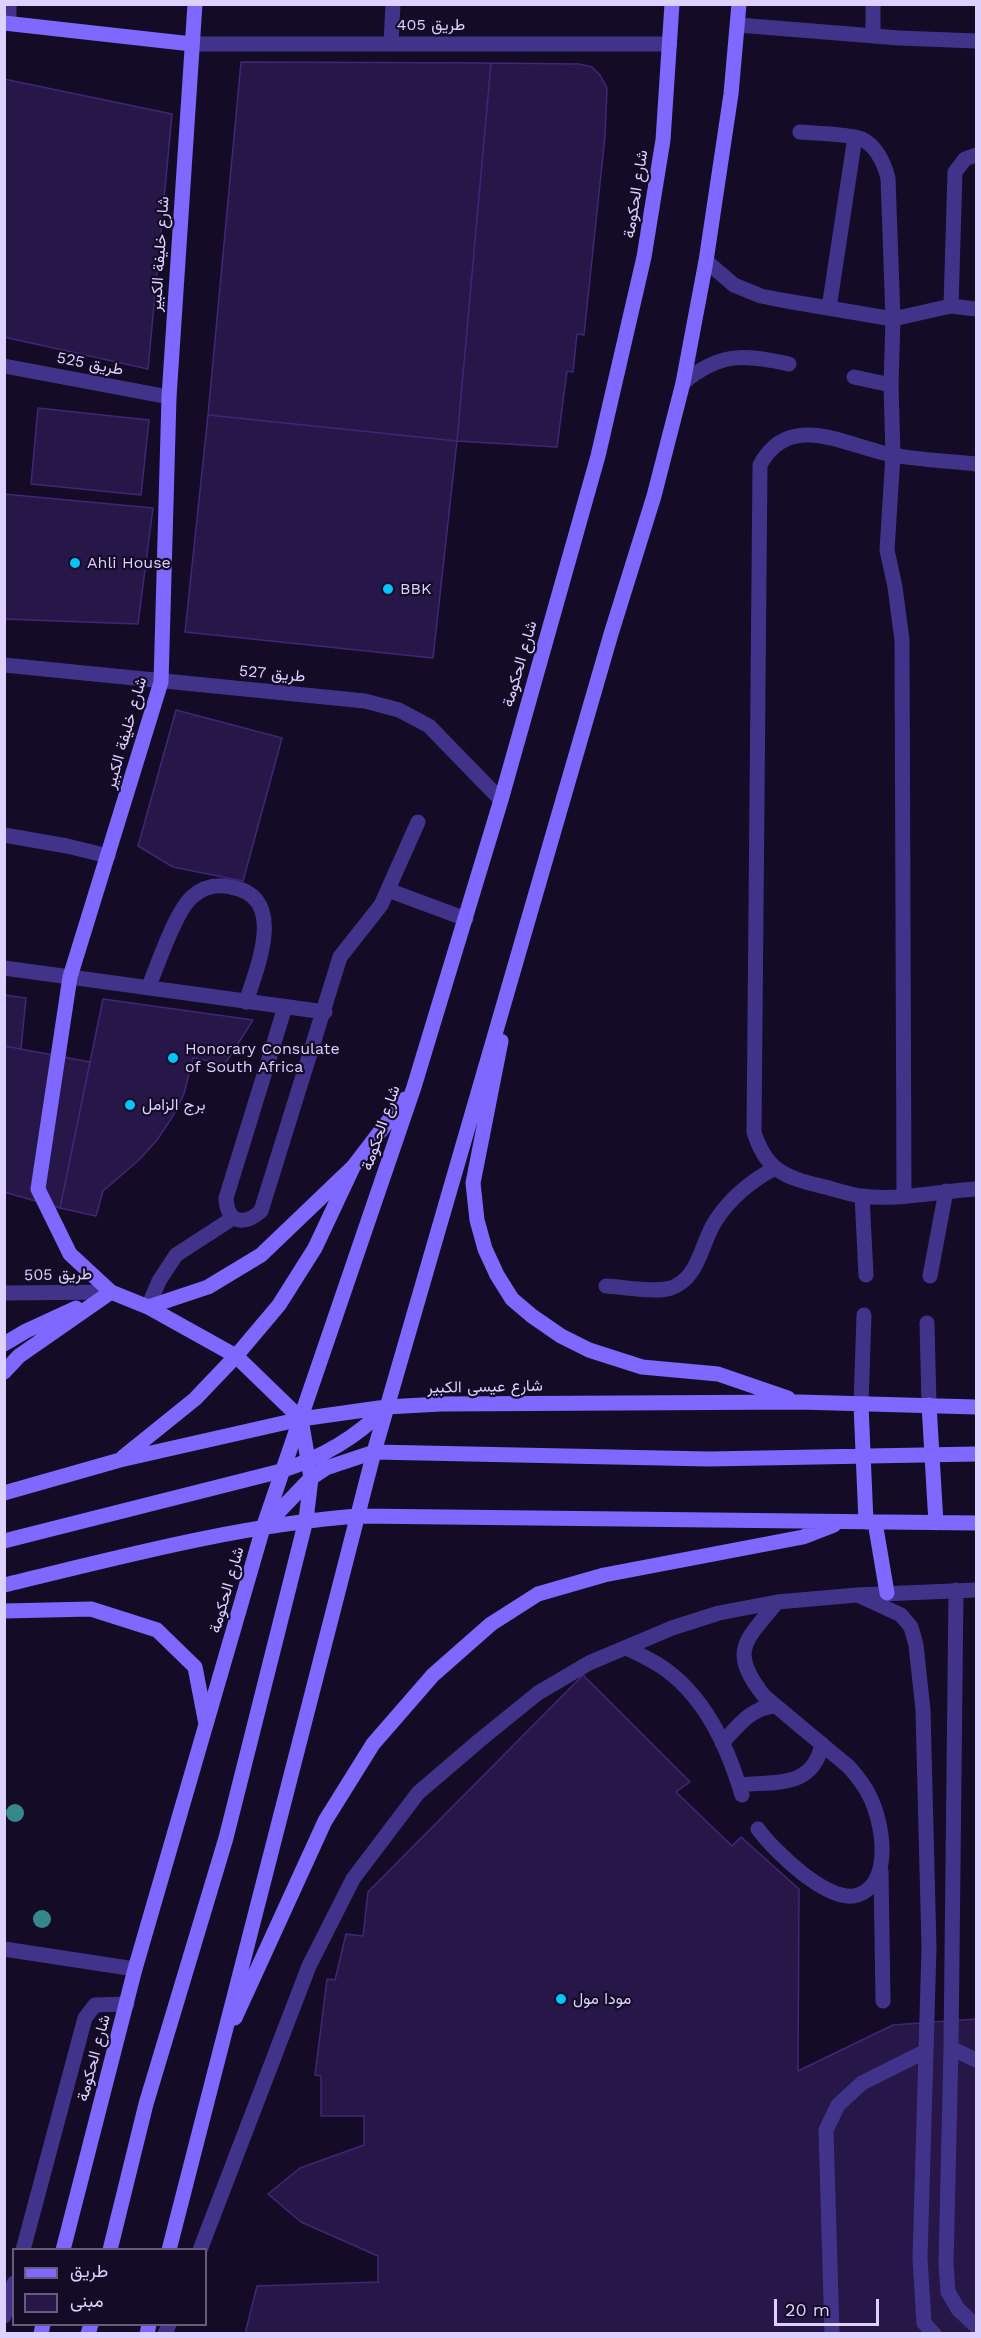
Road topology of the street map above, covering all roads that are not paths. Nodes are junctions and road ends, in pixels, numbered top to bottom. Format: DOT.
graph roads {
  1 [pos="9,4"];
  2 [pos="195,4"];
  3 [pos="393,4"];
  4 [pos="672,4"];
  5 [pos="739,4"];
  6 [pos="873,4"];
  7 [pos="7,23"];
  8 [pos="738,25"];
  9 [pos="873,36"];
  10 [pos="976,41"];
  11 [pos="391,43"];
  12 [pos="192,44"];
  13 [pos="670,44"];
  14 [pos="800,132"];
  15 [pos="855,138"];
  16 [pos="976,155"];
  17 [pos="706,261"];
  18 [pos="951,306"];
  19 [pos="829,308"];
  20 [pos="976,309"];
  21 [pos="892,319"];
  22 [pos="789,364"];
  23 [pos="4,366"];
  24 [pos="854,377"];
  25 [pos="683,383"];
  26 [pos="891,385"];
  27 [pos="169,397"];
  28 [pos="893,455"];
  29 [pos="976,464"];
  30 [pos="4,665"];
  31 [pos="161,682"];
  32 [pos="501,800"];
  33 [pos="418,822"];
  34 [pos="4,835"];
  35 [pos="108,856"];
  36 [pos="388,890"];
  37 [pos="466,919"];
  38 [pos="523,935"];
  39 [pos="4,968"];
  40 [pos="70,977"];
  41 [pos="148,988"];
  42 [pos="246,1002"];
  43 [pos="285,1007"];
  44 [pos="325,1012"];
  45 [pos="414,1087"];
  46 [pos="353,1167"];
  47 [pos="775,1168"];
  48 [pos="976,1189"];
  49 [pos="946,1191"];
  50 [pos="862,1196"];
  51 [pos="904,1196"];
  52 [pos="233,1218"];
  53 [pos="866,1275"];
  54 [pos="930,1276"];
  55 [pos="606,1286"];
  56 [pos="111,1292"];
  57 [pos="4,1293"];
  58 [pos="148,1307"];
  59 [pos="864,1315"];
  60 [pos="927,1323"];
  61 [pos="4,1344"];
  62 [pos="236,1356"];
  63 [pos="4,1372"];
  64 [pos="799,1402"];
  65 [pos="861,1405"];
  66 [pos="929,1405"];
  67 [pos="386,1407"];
  68 [pos="976,1407"];
  69 [pos="301,1419"];
  70 [pos="374,1452"];
  71 [pos="976,1454"];
  72 [pos="932,1455"];
  73 [pos="863,1456"];
  74 [pos="120,1460"];
  75 [pos="309,1462"];
  76 [pos="281,1471"];
  77 [pos="311,1478"];
  78 [pos="4,1493"];
  79 [pos="358,1516"];
  80 [pos="306,1520"];
  81 [pos="841,1522"];
  82 [pos="871,1522"];
  83 [pos="936,1523"];
  84 [pos="976,1523"];
  85 [pos="263,1528"];
  86 [pos="4,1541"];
  87 [pos="4,1585"];
  88 [pos="956,1590"];
  89 [pos="976,1590"];
  90 [pos="887,1593"];
  91 [pos="857,1595"];
  92 [pos="777,1602"];
  93 [pos="4,1611"];
  94 [pos="626,1648"];
  95 [pos="776,1706"];
  96 [pos="206,1728"];
  97 [pos="722,1743"];
  98 [pos="822,1744"];
  99 [pos="758,1829"];
  100 [pos="882,1871"];
  101 [pos="4,1949"];
  102 [pos="135,1969"];
  103 [pos="884,2001"];
  104 [pos="127,2004"];
  105 [pos="951,2048"];
  106 [pos="219,2051"];
  107 [pos="926,2051"];
  108 [pos="976,2060"];
  109 [pos="23,2248"];
  110 [pos="64,2248"];
  111 [pos="110,2248"];
  112 [pos="170,2248"];
  113 [pos="201,2248"];
  114 [pos="12,2290"];
  115 [pos="4,2316"];
  116 [pos="976,2326"];
  117 [pos="927,2330"];
  118 [pos="832,2334"];
  1 -- 7 [label="street"];
  2 -- 12 [label="main road, شارع خليفة الكبير"];
  3 -- 11 [label="street"];
  4 -- 13 [label="main road, شارع الحكومة"];
  5 -- 8 [label="main road"];
  6 -- 9 [label="street"];
  7 -- 12 [label="main road"];
  8 -- 9 [label="street"];
  8 -- 17 [label="main road"];
  9 -- 10 [label="street"];
  11 -- 12 [label="street, طريق 405"];
  11 -- 13 [label="street, طريق 405"];
  12 -- 27 [label="main road, شارع خليفة الكبير"];
  13 -- 32 [label="main road, شارع الحكومة"];
  14 -- 15 [label="street"];
  15 -- 19 [label="street"];
  15 -- 21 [label="street"];
  16 -- 18 [label="street"];
  17 -- 19 [label="street"];
  17 -- 25 [label="main road"];
  18 -- 20 [label="street"];
  18 -- 21 [label="street"];
  19 -- 21 [label="street"];
  21 -- 26 [label="street"];
  22 -- 25 [label="street"];
  23 -- 27 [label="street, طريق 525"];
  24 -- 26 [label="street"];
  25 -- 38 [label="main road"];
  26 -- 28 [label="street"];
  27 -- 31 [label="main road, شارع خليفة الكبير"];
  28 -- 29 [label="street"];
  28 -- 47 [label="street"];
  28 -- 51 [label="street"];
  30 -- 31 [label="street, طريق 527"];
  31 -- 32 [label="street, طريق 527"];
  31 -- 35 [label="main road, شارع خليفة الكبير"];
  32 -- 37 [label="main road, شارع الحكومة"];
  33 -- 36 [label="street"];
  34 -- 35 [label="street"];
  35 -- 40 [label="main road, شارع خليفة الكبير"];
  36 -- 37 [label="street"];
  36 -- 44 [label="street"];
  37 -- 45 [label="main road, شارع الحكومة"];
  38 -- 64 [label="main road"];
  38 -- 67 [label="main road"];
  39 -- 40 [label="street"];
  40 -- 41 [label="street"];
  40 -- 56 [label="main road, شارع خليفة الكبير"];
  41 -- 42 [label="street"];
  41 -- 42 [label="street"];
  42 -- 43 [label="street"];
  43 -- 44 [label="street"];
  43 -- 52 [label="street"];
  44 -- 52 [label="street"];
  45 -- 46 [label="main road"];
  45 -- 69 [label="main road, شارع الحكومة"];
  46 -- 58 [label="main road"];
  46 -- 62 [label="main road"];
  47 -- 50 [label="street"];
  47 -- 55 [label="street"];
  48 -- 49 [label="street"];
  49 -- 51 [label="street"];
  49 -- 54 [label="street"];
  50 -- 51 [label="street"];
  50 -- 53 [label="street"];
  52 -- 58 [label="street"];
  56 -- 57 [label="street, طريق 505"];
  56 -- 58 [label="main road"];
  56 -- 61 [label="main road"];
  56 -- 63 [label="main road"];
  58 -- 62 [label="main road"];
  59 -- 65 [label="street"];
  60 -- 66 [label="street"];
  62 -- 69 [label="main road"];
  62 -- 74 [label="main road"];
  64 -- 65 [label="main road, شارع عيسى الكبير"];
  64 -- 67 [label="main road, شارع عيسى الكبير"];
  65 -- 66 [label="main road, شارع عيسى الكبير"];
  65 -- 73 [label="main road"];
  66 -- 68 [label="main road, شارع عيسى الكبير"];
  66 -- 72 [label="main road"];
  67 -- 69 [label="main road, شارع عيسى الكبير"];
  67 -- 70 [label="main road"];
  67 -- 75 [label="main road"];
  69 -- 74 [label="main road, شارع عيسى الكبير"];
  69 -- 75 [label="main road"];
  69 -- 76 [label="main road, شارع الحكومة"];
  70 -- 73 [label="main road"];
  70 -- 77 [label="main road"];
  70 -- 79 [label="main road"];
  71 -- 72 [label="main road"];
  72 -- 73 [label="main road"];
  72 -- 83 [label="main road"];
  73 -- 82 [label="main road"];
  74 -- 78 [label="main road, شارع عيسى الكبير"];
  75 -- 76 [label="main road"];
  75 -- 77 [label="main road"];
  76 -- 85 [label="main road, شارع الحكومة"];
  76 -- 86 [label="main road"];
  77 -- 80 [label="main road"];
  77 -- 85 [label="main road"];
  79 -- 80 [label="main road"];
  79 -- 81 [label="main road"];
  79 -- 106 [label="main road"];
  80 -- 85 [label="main road"];
  80 -- 111 [label="main road"];
  81 -- 82 [label="main road"];
  81 -- 106 [label="main road"];
  82 -- 83 [label="main road"];
  82 -- 90 [label="main road"];
  83 -- 84 [label="main road"];
  85 -- 87 [label="main road"];
  85 -- 96 [label="main road, شارع الحكومة"];
  88 -- 89 [label="street"];
  88 -- 90 [label="street"];
  88 -- 105 [label="street"];
  90 -- 91 [label="street"];
  91 -- 92 [label="street"];
  91 -- 107 [label="street"];
  92 -- 94 [label="street"];
  92 -- 95 [label="street"];
  93 -- 96 [label="main road"];
  94 -- 97 [label="street"];
  94 -- 113 [label="street"];
  95 -- 97 [label="street"];
  95 -- 98 [label="street"];
  96 -- 102 [label="main road, شارع الحكومة"];
  97 -- 98 [label="street"];
  98 -- 100 [label="street"];
  99 -- 100 [label="street"];
  100 -- 103 [label="street"];
  101 -- 102 [label="street"];
  102 -- 104 [label="main road, شارع الحكومة"];
  104 -- 109 [label="street"];
  104 -- 110 [label="main road, شارع الحكومة"];
  105 -- 108 [label="street"];
  105 -- 116 [label="street"];
  106 -- 112 [label="main road"];
  107 -- 117 [label="street"];
  107 -- 118 [label="street"];
  114 -- 115 [label="street"];
}
